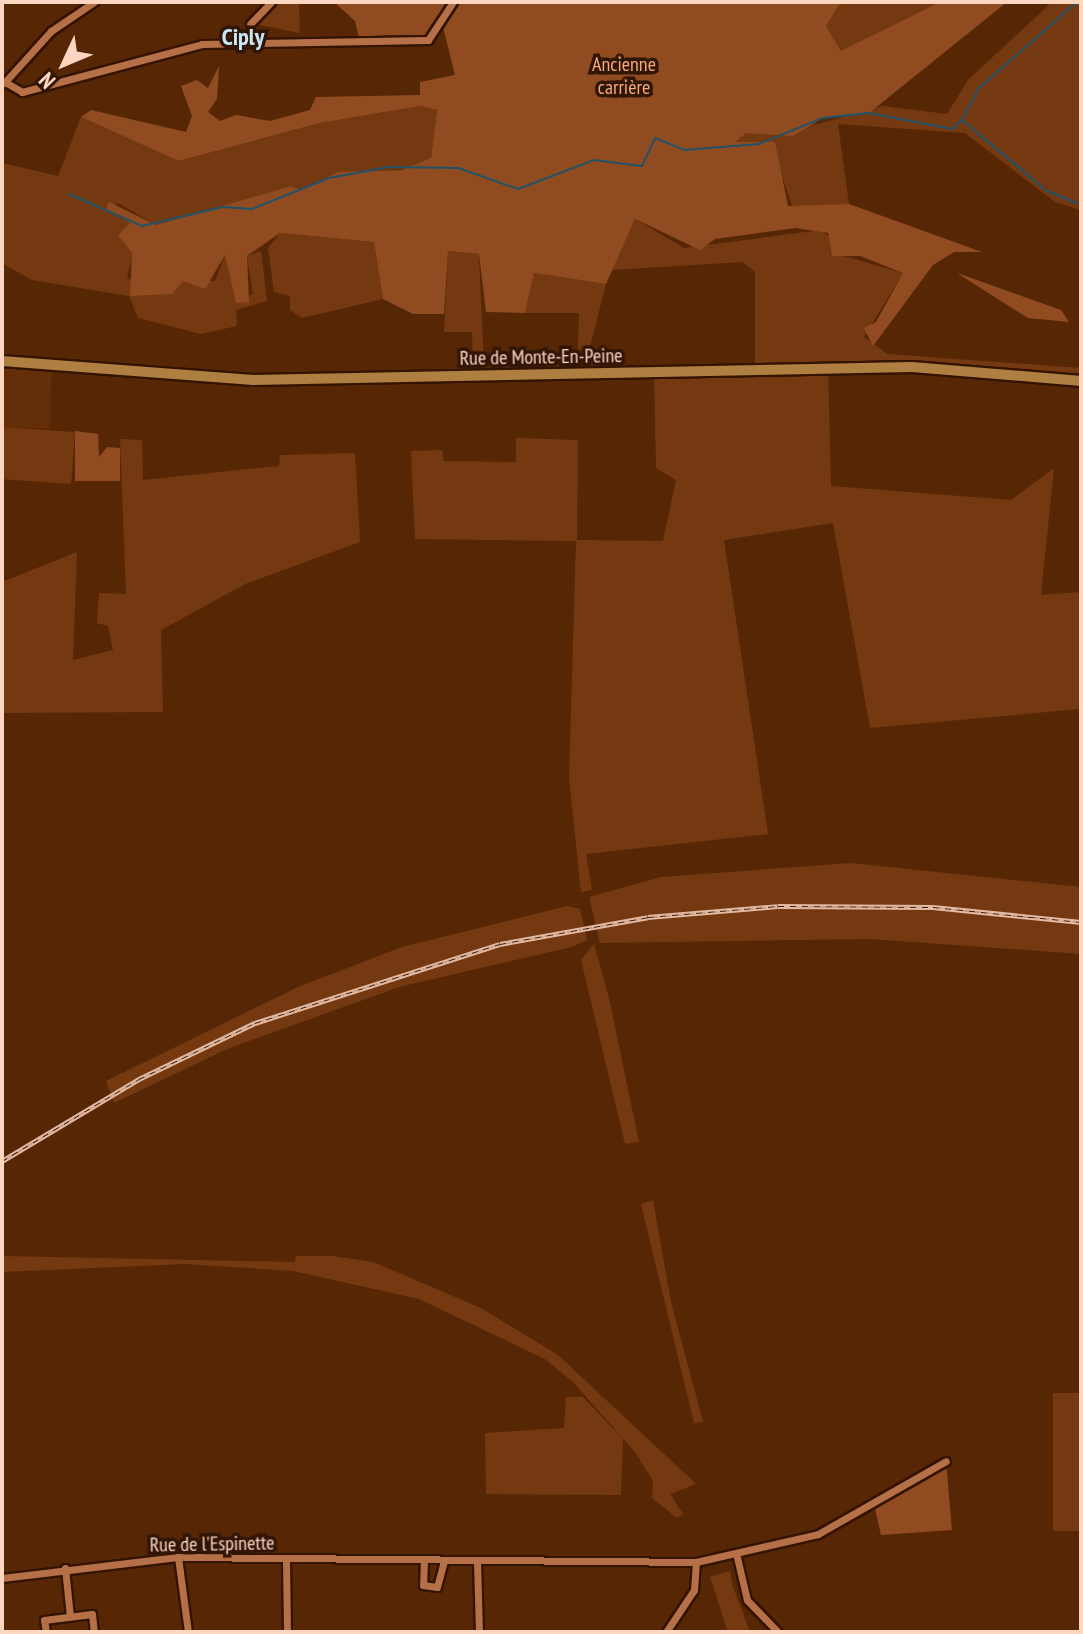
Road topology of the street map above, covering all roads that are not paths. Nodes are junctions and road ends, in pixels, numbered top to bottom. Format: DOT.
graph roads {
  1 [pos="94,2"];
  2 [pos="271,2"];
  3 [pos="453,2"];
  4 [pos="250,24"];
  5 [pos="3,83"];
  6 [pos="2,361"];
  7 [pos="1081,381"];
  8 [pos="946,1461"];
  9 [pos="736,1553"];
  10 [pos="178,1557"];
  11 [pos="286,1559"];
  12 [pos="424,1560"];
  13 [pos="444,1561"];
  14 [pos="477,1561"];
  15 [pos="696,1562"];
  16 [pos="65,1568"];
  17 [pos="2,1578"];
  18 [pos="70,1616"];
  19 [pos="46,1632"];
  20 [pos="94,1632"];
  21 [pos="188,1632"];
  22 [pos="287,1632"];
  23 [pos="479,1632"];
  24 [pos="666,1632"];
  25 [pos="778,1632"];
  1 -- 5 [label="street"];
  2 -- 4 [label="street"];
  3 -- 5 [label="street"];
  6 -- 7 [label="main road, Rue de Monte-En-Peine"];
  8 -- 9 [label="street, Rue de l'Espinette"];
  9 -- 15 [label="street, Rue de l'Espinette"];
  9 -- 25 [label="street"];
  10 -- 11 [label="street, Rue de l'Espinette"];
  10 -- 16 [label="street, Rue de l'Espinette"];
  10 -- 21 [label="street"];
  11 -- 12 [label="street, Rue de l'Espinette"];
  11 -- 22 [label="street"];
  12 -- 13 [label="street, Rue de l'Espinette"];
  12 -- 13 [label="street"];
  13 -- 14 [label="street, Rue de l'Espinette"];
  14 -- 15 [label="street, Rue de l'Espinette"];
  14 -- 23 [label="street"];
  15 -- 24 [label="street"];
  16 -- 17 [label="street, Rue de l'Espinette"];
  16 -- 18 [label="street"];
  18 -- 19 [label="street"];
  18 -- 20 [label="street"];
}
